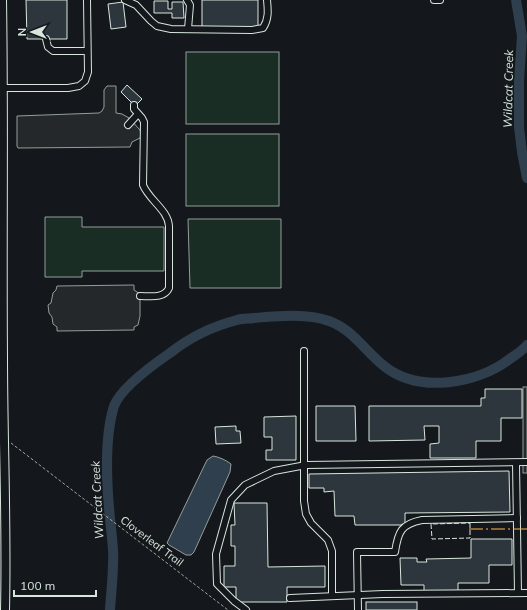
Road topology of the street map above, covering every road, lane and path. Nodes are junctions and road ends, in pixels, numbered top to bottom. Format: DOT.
graph roads {
  1 [pos="2,0"];
  2 [pos="87,0"];
  3 [pos="125,0"];
  4 [pos="187,0"];
  5 [pos="267,0"];
  6 [pos="434,0"];
  7 [pos="440,0"];
  8 [pos="188,29"];
  9 [pos="46,39"];
  10 [pos="87,51"];
  11 [pos="3,88"];
  12 [pos="134,105"];
  13 [pos="138,114"];
  14 [pos="128,125"];
  15 [pos="1,201"];
  16 [pos="140,296"];
  17 [pos="304,351"];
  18 [pos="9,442"];
  19 [pos="527,462"];
  20 [pos="516,463"];
  21 [pos="304,466"];
  22 [pos="517,518"];
  23 [pos="518,593"];
  24 [pos="527,593"];
  25 [pos="358,595"];
  26 [pos="332,596"];
  27 [pos="290,598"];
  28 [pos="5,610"];
  29 [pos="228,610"];
  30 [pos="246,610"];
  31 [pos="358,610"];
  1 -- 11 [label="main road"];
  2 -- 10 [label="lane"];
  3 -- 8 [label="lane"];
  4 -- 8 [label="lane"];
  5 -- 8 [label="lane"];
  6 -- 7 [label="lane"];
  9 -- 10 [label="lane"];
  10 -- 11 [label="lane"];
  11 -- 15 [label="main road"];
  12 -- 13 [label="lane"];
  13 -- 14 [label="lane"];
  13 -- 16 [label="lane"];
  15 -- 28 [label="main road"];
  17 -- 21 [label="lane"];
  18 -- 29 [label="path, Cloverleaf Trail"];
  19 -- 20 [label="lane"];
  20 -- 21 [label="lane"];
  20 -- 22 [label="lane"];
  21 -- 26 [label="lane"];
  21 -- 30 [label="lane"];
  22 -- 23 [label="lane"];
  22 -- 25 [label="lane"];
  23 -- 24 [label="lane"];
  23 -- 25 [label="lane"];
  25 -- 26 [label="lane"];
  25 -- 31 [label="lane"];
  26 -- 27 [label="lane"];
}
